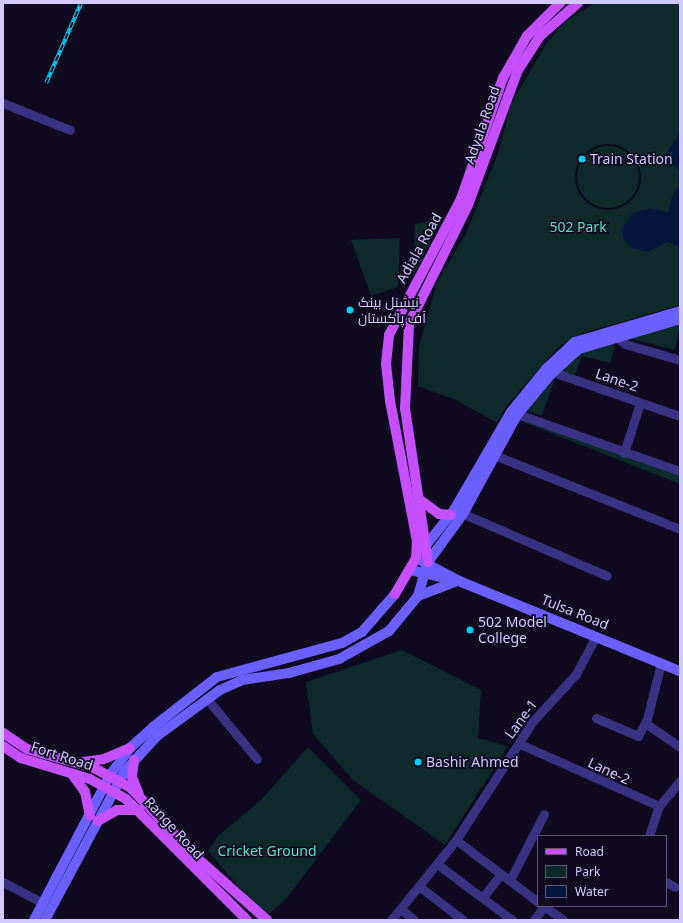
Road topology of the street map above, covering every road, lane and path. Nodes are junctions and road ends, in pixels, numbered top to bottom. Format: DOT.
graph roads {
  1 [pos="560,3"];
  2 [pos="578,3"];
  3 [pos="3,104"];
  4 [pos="70,130"];
  5 [pos="434,272"];
  6 [pos="680,311"];
  7 [pos="680,319"];
  8 [pos="613,334"];
  9 [pos="680,360"];
  10 [pos="549,371"];
  11 [pos="640,403"];
  12 [pos="514,413"];
  13 [pos="680,416"];
  14 [pos="490,453"];
  15 [pos="624,453"];
  16 [pos="680,471"];
  17 [pos="420,500"];
  18 [pos="456,513"];
  19 [pos="680,529"];
  20 [pos="428,547"];
  21 [pos="416,558"];
  22 [pos="428,562"];
  23 [pos="410,570"];
  24 [pos="426,574"];
  25 [pos="607,576"];
  26 [pos="459,581"];
  27 [pos="418,596"];
  28 [pos="596,636"];
  29 [pos="661,663"];
  30 [pos="680,671"];
  31 [pos="207,699"];
  32 [pos="596,718"];
  33 [pos="645,723"];
  34 [pos="3,733"];
  35 [pos="520,744"];
  36 [pos="3,746"];
  37 [pos="130,748"];
  38 [pos="680,748"];
  39 [pos="257,759"];
  40 [pos="134,760"];
  41 [pos="75,763"];
  42 [pos="72,773"];
  43 [pos="110,775"];
  44 [pos="120,780"];
  45 [pos="680,781"];
  46 [pos="104,785"];
  47 [pos="114,791"];
  48 [pos="144,800"];
  49 [pos="659,806"];
  50 [pos="139,810"];
  51 [pos="544,814"];
  52 [pos="94,818"];
  53 [pos="537,835"];
  54 [pos="649,835"];
  55 [pos="456,840"];
  56 [pos="535,843"];
  57 [pos="437,864"];
  58 [pos="501,874"];
  59 [pos="510,880"];
  60 [pos="3,882"];
  61 [pos="667,883"];
  62 [pos="420,886"];
  63 [pos="675,887"];
  64 [pos="483,897"];
  65 [pos="537,901"];
  66 [pos="44,903"];
  67 [pos="543,907"];
  68 [pos="545,907"];
  69 [pos="401,909"];
  70 [pos="505,918"];
  71 [pos="34,920"];
  72 [pos="45,920"];
  73 [pos="247,920"];
  74 [pos="267,920"];
  75 [pos="392,920"];
  76 [pos="414,920"];
  77 [pos="463,920"];
  78 [pos="534,920"];
  79 [pos="563,920"];
  1 -- 21 [label="main road, Adiala Road"];
  2 -- 5 [label="main road, Adyala Road"];
  3 -- 4 [label="street"];
  5 -- 17 [label="main road, Adiala Road"];
  6 -- 8 [label="main road"];
  7 -- 8 [label="main road"];
  8 -- 9 [label="street"];
  8 -- 10 [label="main road"];
  10 -- 11 [label="street, Lane-2"];
  10 -- 12 [label="main road"];
  11 -- 13 [label="street, Lane-2"];
  11 -- 15 [label="street"];
  12 -- 14 [label="main road"];
  12 -- 15 [label="street"];
  14 -- 18 [label="main road"];
  14 -- 19 [label="street"];
  15 -- 16 [label="street"];
  17 -- 18 [label="main road"];
  17 -- 20 [label="main road, Adiala Road"];
  18 -- 20 [label="main road"];
  18 -- 22 [label="main road"];
  18 -- 25 [label="street"];
  20 -- 21 [label="main road"];
  20 -- 22 [label="main road, Adiala Road"];
  21 -- 22 [label="main road, Tulsa Road"];
  21 -- 23 [label="main road, Adiala Road"];
  22 -- 24 [label="main road"];
  22 -- 26 [label="main road, Tulsa Road"];
  23 -- 24 [label="main road, Tulsa Road"];
  23 -- 37 [label="main road, Adiala Road"];
  24 -- 26 [label="main road, Tulsa Road"];
  24 -- 27 [label="main road"];
  26 -- 27 [label="main road"];
  26 -- 28 [label="main road, Tulsa Road"];
  27 -- 31 [label="main road"];
  28 -- 29 [label="main road, Tulsa Road"];
  28 -- 35 [label="street, Lane-1"];
  29 -- 30 [label="main road, Tulsa Road"];
  29 -- 33 [label="street"];
  31 -- 39 [label="street"];
  31 -- 40 [label="main road"];
  32 -- 33 [label="street"];
  33 -- 38 [label="street"];
  34 -- 41 [label="main road, Fort Road"];
  35 -- 49 [label="street, Lane-2"];
  35 -- 55 [label="street, Lane-1"];
  36 -- 42 [label="main road, Fort Road"];
  37 -- 41 [label="main road"];
  37 -- 43 [label="main road"];
  40 -- 44 [label="main road"];
  40 -- 48 [label="main road"];
  41 -- 43 [label="main road, Fort Road"];
  42 -- 46 [label="main road, Fort Road"];
  42 -- 52 [label="main road"];
  43 -- 44 [label="main road, Fort Road"];
  43 -- 46 [label="main road"];
  44 -- 47 [label="main road"];
  44 -- 48 [label="main road, Fort Road"];
  45 -- 49 [label="street"];
  46 -- 47 [label="main road, Fort Road"];
  46 -- 52 [label="main road"];
  47 -- 50 [label="main road, Range Road"];
  47 -- 52 [label="main road"];
  48 -- 74 [label="main road"];
  49 -- 54 [label="street"];
  50 -- 52 [label="main road"];
  50 -- 73 [label="main road, Range Road"];
  51 -- 53 [label="street"];
  52 -- 66 [label="main road"];
  52 -- 72 [label="main road"];
  55 -- 57 [label="street, Lane-1"];
  55 -- 58 [label="street"];
  56 -- 59 [label="street"];
  57 -- 62 [label="street, Lane-1"];
  57 -- 64 [label="street"];
  58 -- 59 [label="street"];
  58 -- 64 [label="street"];
  59 -- 65 [label="street"];
  60 -- 66 [label="street"];
  61 -- 63 [label="street"];
  62 -- 69 [label="street, Lane-1"];
  62 -- 77 [label="street"];
  64 -- 70 [label="street"];
  66 -- 71 [label="main road"];
  67 -- 78 [label="street"];
  68 -- 79 [label="street"];
  69 -- 75 [label="street, Lane-1"];
  69 -- 76 [label="street"];
}
